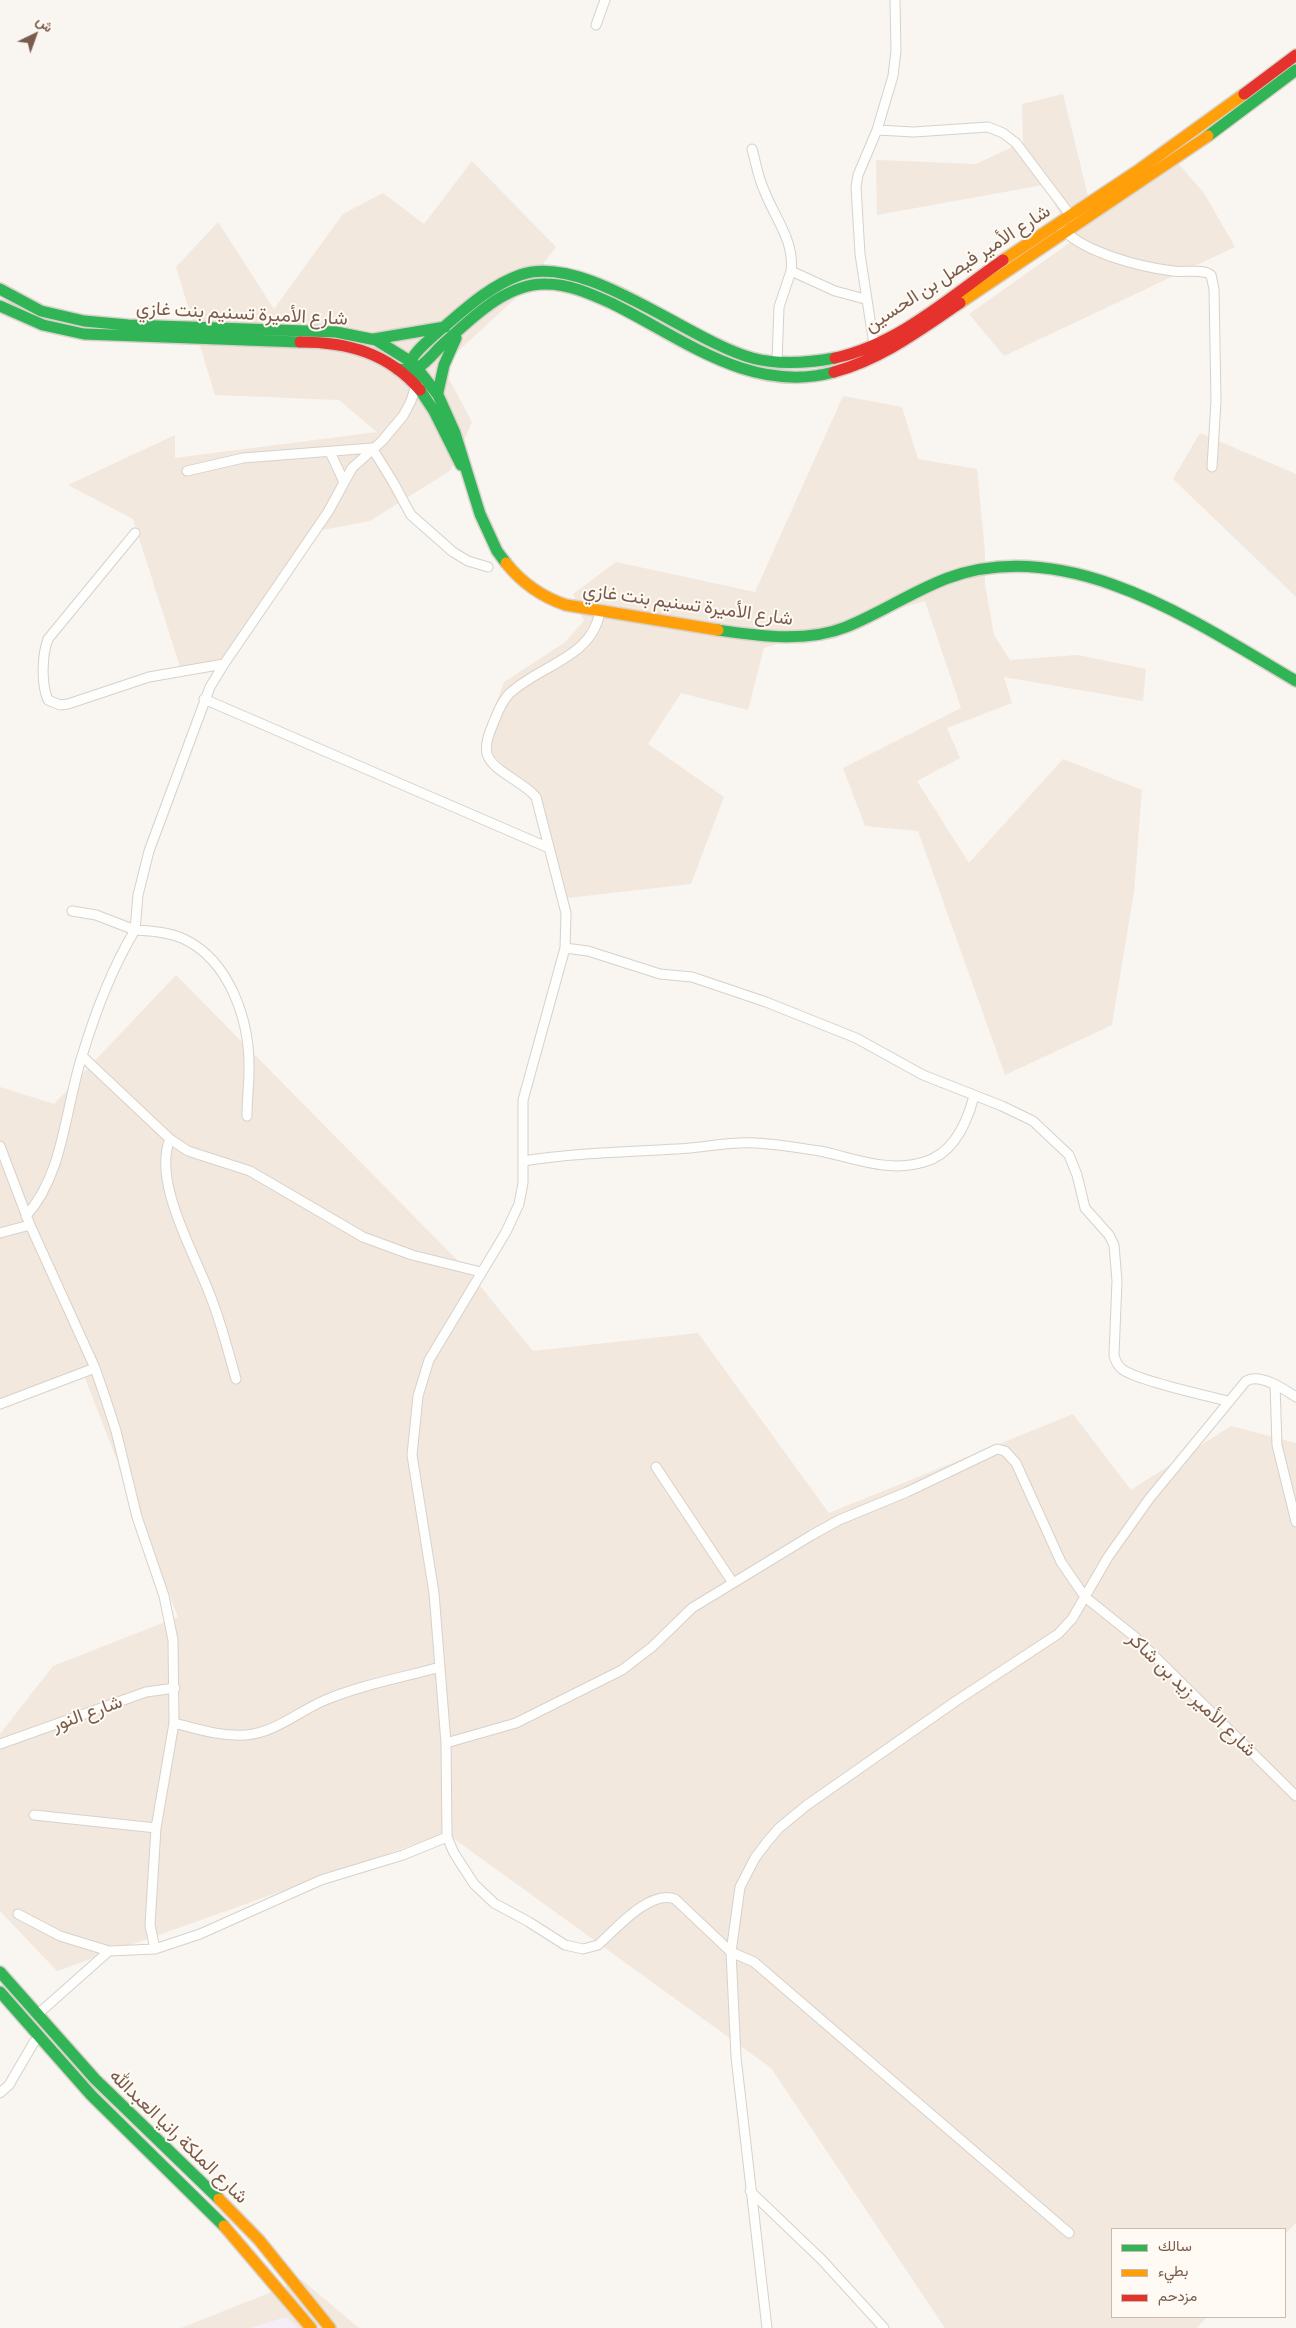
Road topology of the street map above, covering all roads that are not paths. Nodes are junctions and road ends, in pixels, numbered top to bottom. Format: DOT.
graph roads {
  1 [pos="605,0"];
  2 [pos="896,0"];
  3 [pos="596,25"];
  4 [pos="1296,55"];
  5 [pos="1296,70"];
  6 [pos="877,130"];
  7 [pos="752,149"];
  8 [pos="1073,219"];
  9 [pos="1060,227"];
  10 [pos="791,271"];
  11 [pos="0,289"];
  12 [pos="865,299"];
  13 [pos="0,306"];
  14 [pos="445,327"];
  15 [pos="459,333"];
  16 [pos="374,339"];
  17 [pos="874,345"];
  18 [pos="777,362"];
  19 [pos="408,367"];
  20 [pos="416,385"];
  21 [pos="438,392"];
  22 [pos="372,448"];
  23 [pos="330,452"];
  24 [pos="1212,467"];
  25 [pos="187,472"];
  26 [pos="468,477"];
  27 [pos="344,482"];
  28 [pos="135,532"];
  29 [pos="488,567"];
  30 [pos="600,611"];
  31 [pos="224,664"];
  32 [pos="1296,681"];
  33 [pos="204,699"];
  34 [pos="549,848"];
  35 [pos="72,911"];
  36 [pos="135,930"];
  37 [pos="565,948"];
  38 [pos="82,1056"];
  39 [pos="974,1096"];
  40 [pos="246,1116"];
  41 [pos="170,1139"];
  42 [pos="0,1146"];
  43 [pos="523,1161"];
  44 [pos="26,1216"];
  45 [pos="30,1225"];
  46 [pos="0,1233"];
  47 [pos="481,1272"];
  48 [pos="95,1368"];
  49 [pos="236,1379"];
  50 [pos="1275,1385"];
  51 [pos="1296,1397"];
  52 [pos="1228,1401"];
  53 [pos="0,1404"];
  54 [pos="656,1467"];
  55 [pos="1296,1522"];
  56 [pos="733,1583"];
  57 [pos="1085,1598"];
  58 [pos="440,1667"];
  59 [pos="175,1688"];
  60 [pos="174,1723"];
  61 [pos="446,1743"];
  62 [pos="0,1744"];
  63 [pos="1296,1796"];
  64 [pos="34,1815"];
  65 [pos="156,1828"];
  66 [pos="448,1837"];
  67 [pos="18,1914"];
  68 [pos="155,1949"];
  69 [pos="109,1951"];
  70 [pos="731,1952"];
  71 [pos="0,1972"];
  72 [pos="0,1992"];
  73 [pos="38,2014"];
  74 [pos="34,2042"];
  75 [pos="0,2093"];
  76 [pos="750,2191"];
  77 [pos="1069,2233"];
  78 [pos="311,2328"];
  79 [pos="330,2328"];
  80 [pos="767,2328"];
  81 [pos="884,2328"];
  1 -- 3 [label="street"];
  2 -- 6 [label="street"];
  4 -- 8 [label="main road, شارع الأمير فيصل بن الحسين"];
  5 -- 8 [label="main road, شارع الأمير فيصل بن الحسين"];
  6 -- 8 [label="street"];
  6 -- 12 [label="street"];
  7 -- 10 [label="street"];
  8 -- 9 [label="main road, شارع الأمير فيصل بن الحسين"];
  9 -- 15 [label="main road, شارع الأمير فيصل بن الحسين"];
  9 -- 17 [label="main road, شارع الأمير فيصل بن الحسين"];
  9 -- 24 [label="street"];
  10 -- 12 [label="street"];
  10 -- 18 [label="street"];
  11 -- 16 [label="main road, شارع الأميرة تسنيم بنت غازي"];
  12 -- 17 [label="street"];
  13 -- 19 [label="main road, شارع الأميرة تسنيم بنت غازي"];
  14 -- 16 [label="main road"];
  14 -- 18 [label="main road, شارع الأمير فيصل بن الحسين"];
  14 -- 19 [label="main road, شارع الأمير فيصل بن الحسين"];
  15 -- 19 [label="main road, شارع الأمير فيصل بن الحسين"];
  15 -- 21 [label="main road"];
  16 -- 19 [label="main road, شارع الأميرة تسنيم بنت غازي"];
  17 -- 18 [label="main road, شارع الأمير فيصل بن الحسين"];
  19 -- 20 [label="main road, شارع الأميرة تسنيم بنت غازي"];
  19 -- 21 [label="main road, شارع الأميرة تسنيم بنت غازي"];
  20 -- 22 [label="street"];
  20 -- 26 [label="main road, شارع الأميرة تسنيم بنت غازي"];
  21 -- 26 [label="main road, شارع الأميرة تسنيم بنت غازي"];
  22 -- 23 [label="street"];
  22 -- 27 [label="street"];
  22 -- 29 [label="street"];
  23 -- 25 [label="street"];
  23 -- 27 [label="street"];
  26 -- 30 [label="main road, شارع الأميرة تسنيم بنت غازي"];
  27 -- 31 [label="street"];
  28 -- 31 [label="street"];
  30 -- 32 [label="main road, شارع الأميرة تسنيم بنت غازي"];
  30 -- 34 [label="street"];
  31 -- 33 [label="street"];
  33 -- 34 [label="street"];
  33 -- 36 [label="street"];
  34 -- 37 [label="street"];
  35 -- 36 [label="street"];
  36 -- 38 [label="street"];
  36 -- 40 [label="street"];
  37 -- 39 [label="street"];
  37 -- 43 [label="street"];
  38 -- 41 [label="street"];
  38 -- 44 [label="street"];
  39 -- 43 [label="street"];
  39 -- 52 [label="street"];
  41 -- 47 [label="street"];
  41 -- 49 [label="street"];
  42 -- 44 [label="street"];
  43 -- 47 [label="street"];
  44 -- 45 [label="street"];
  45 -- 46 [label="street"];
  45 -- 48 [label="street"];
  47 -- 58 [label="street"];
  48 -- 53 [label="street"];
  48 -- 59 [label="street"];
  50 -- 51 [label="street"];
  50 -- 52 [label="street"];
  50 -- 55 [label="street"];
  52 -- 57 [label="street"];
  54 -- 56 [label="street"];
  56 -- 57 [label="street, شارع الأمير زيد بن شاكر"];
  56 -- 61 [label="street"];
  57 -- 63 [label="street, شارع الأمير زيد بن شاكر"];
  57 -- 70 [label="street"];
  58 -- 60 [label="street"];
  58 -- 61 [label="street"];
  59 -- 60 [label="street"];
  59 -- 62 [label="street, شارع النور"];
  60 -- 65 [label="street"];
  61 -- 66 [label="street"];
  64 -- 65 [label="street"];
  65 -- 68 [label="street"];
  66 -- 68 [label="street"];
  66 -- 70 [label="street"];
  67 -- 69 [label="street"];
  68 -- 69 [label="street"];
  69 -- 73 [label="street"];
  70 -- 76 [label="street"];
  70 -- 77 [label="street"];
  71 -- 73 [label="main road, شارع الملكة رانيا العبدالله"];
  72 -- 78 [label="main road, شارع الملكة رانيا العبدالله"];
  73 -- 79 [label="main road, شارع الملكة رانيا العبدالله"];
  74 -- 75 [label="street"];
  76 -- 80 [label="street"];
  76 -- 81 [label="street"];
}
